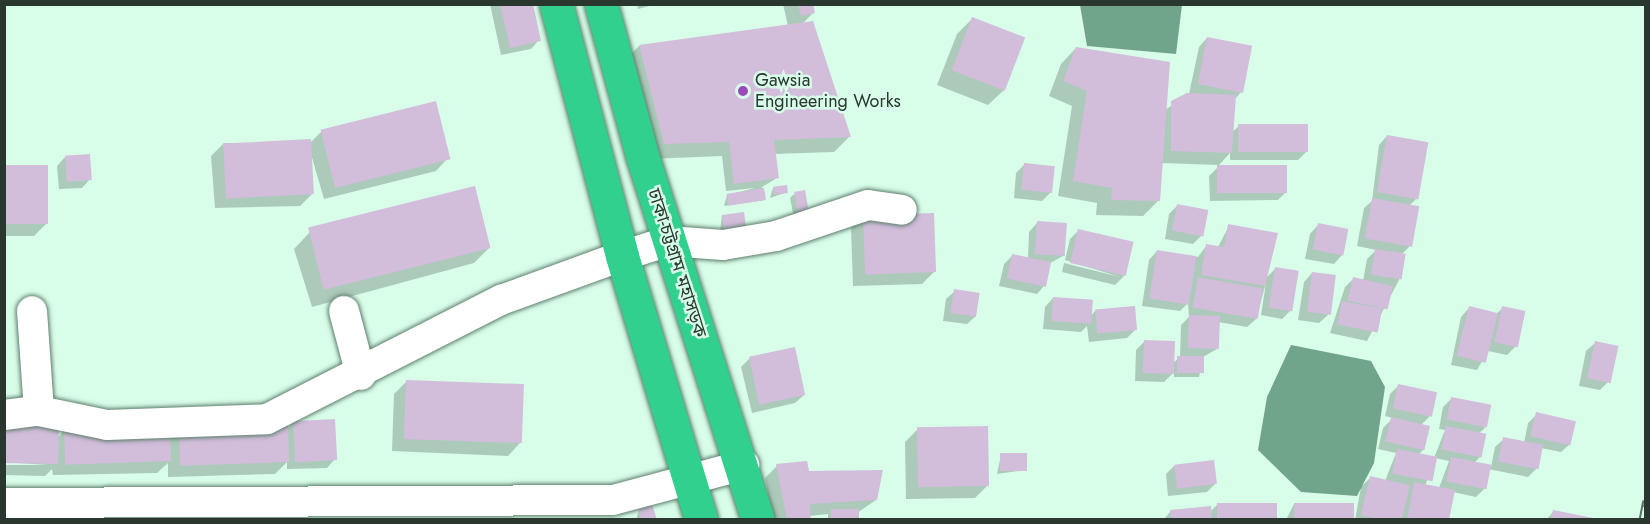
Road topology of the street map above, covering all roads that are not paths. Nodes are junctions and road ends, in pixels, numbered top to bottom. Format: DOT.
graph roads {
  1 [pos="556,4"];
  2 [pos="601,4"];
  3 [pos="902,210"];
  4 [pos="669,241"];
  5 [pos="622,256"];
  6 [pos="32,311"];
  7 [pos="344,311"];
  8 [pos="361,375"];
  9 [pos="39,411"];
  10 [pos="4,415"];
  11 [pos="744,465"];
  12 [pos="690,482"];
  13 [pos="4,503"];
  14 [pos="701,519"];
  15 [pos="758,519"];
  1 -- 5 [label="highway"];
  2 -- 4 [label="highway, ঢাকা-চট্টগ্রাম মহাসড়ক"];
  3 -- 4 [label="lane"];
  4 -- 5 [label="lane"];
  4 -- 11 [label="highway, ঢাকা-চট্টগ্রাম মহাসড়ক"];
  5 -- 8 [label="lane"];
  5 -- 12 [label="highway"];
  6 -- 9 [label="lane"];
  7 -- 8 [label="lane"];
  8 -- 9 [label="lane"];
  9 -- 10 [label="lane"];
  11 -- 12 [label="lane"];
  11 -- 15 [label="highway, ঢাকা-চট্টগ্রাম মহাসড়ক"];
  12 -- 13 [label="lane"];
  12 -- 14 [label="highway"];
}
